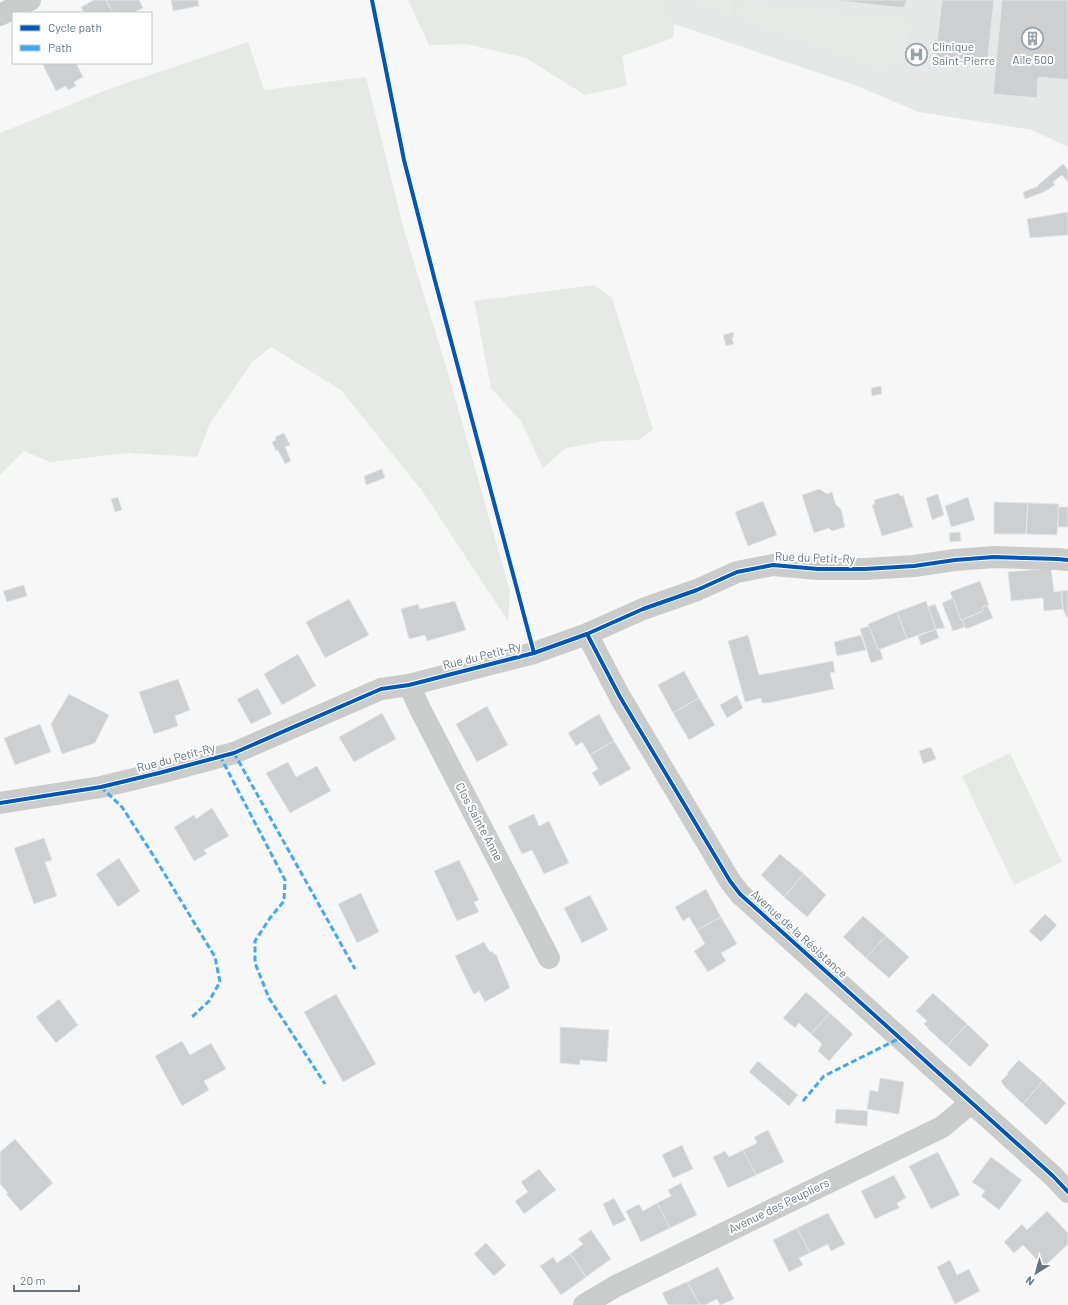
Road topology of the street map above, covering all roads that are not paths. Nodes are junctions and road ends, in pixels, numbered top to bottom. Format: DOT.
graph roads {
  1 [pos="30,0"];
  2 [pos="0,14"];
  3 [pos="1068,560"];
  4 [pos="587,634"];
  5 [pos="409,685"];
  6 [pos="0,803"];
  7 [pos="549,958"];
  8 [pos="971,1103"];
  9 [pos="1068,1192"];
  10 [pos="584,1305"];
  1 -- 2 [label="street"];
  3 -- 4 [label="street, Rue du Petit-Ry"];
  4 -- 5 [label="street, Rue du Petit-Ry"];
  4 -- 8 [label="street, Avenue de la Résistance"];
  5 -- 6 [label="street, Rue du Petit-Ry"];
  5 -- 7 [label="street, Clos Sainte Anne"];
  8 -- 9 [label="street, Avenue de la Résistance"];
  8 -- 10 [label="street, Avenue des Peupliers"];
}
